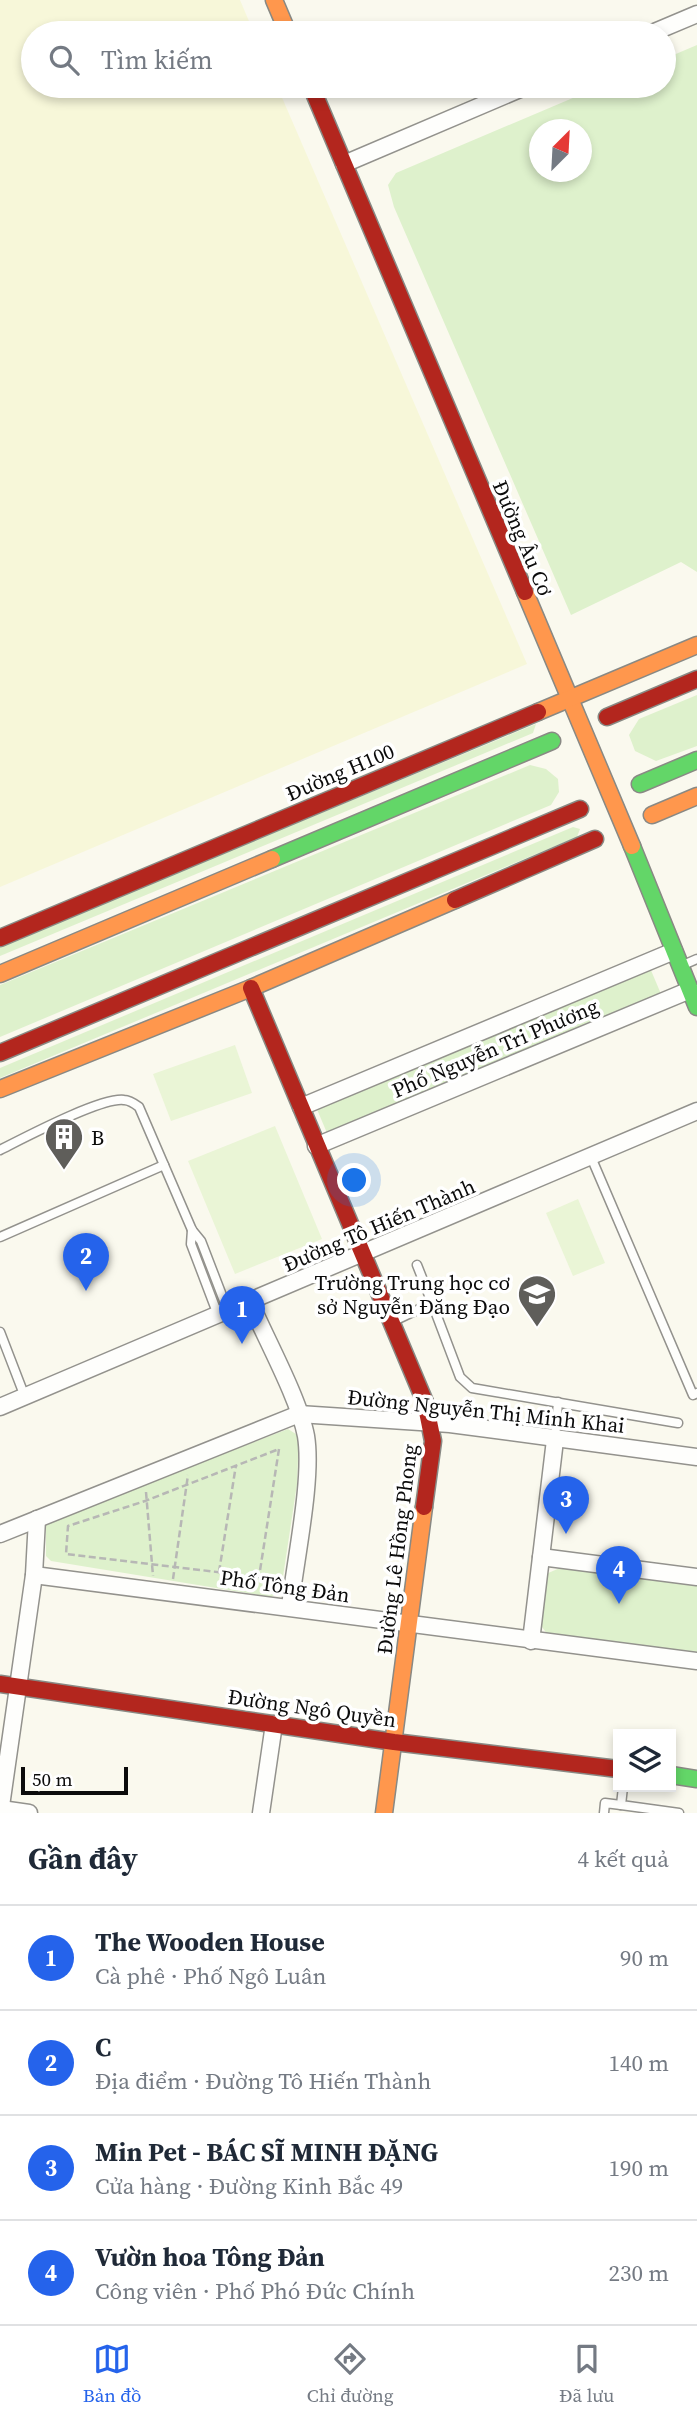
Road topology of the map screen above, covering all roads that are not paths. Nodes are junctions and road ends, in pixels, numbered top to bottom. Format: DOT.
graph roads {
  1 [pos="274,0"];
  2 [pos="697,14"];
  3 [pos="283,21"];
  4 [pos="676,23"];
  5 [pos="316,98"];
  6 [pos="499,98"];
  7 [pos="344,164"];
  8 [pos="697,645"];
  9 [pos="697,679"];
  10 [pos="570,699"];
  11 [pos="607,717"];
  12 [pos="552,740"];
  13 [pos="697,760"];
  14 [pos="640,784"];
  15 [pos="697,796"];
  16 [pos="580,809"];
  17 [pos="652,815"];
  18 [pos="595,839"];
  19 [pos="0,938"];
  20 [pos="677,958"];
  21 [pos="697,959"];
  22 [pos="0,974"];
  23 [pos="251,988"];
  24 [pos="690,990"];
  25 [pos="697,1007"];
  26 [pos="0,1053"];
  27 [pos="0,1088"];
  28 [pos="301,1107"];
  29 [pos="697,1111"];
  30 [pos="316,1146"];
  31 [pos="0,1150"];
  32 [pos="591,1157"];
  33 [pos="164,1165"];
  34 [pos="0,1237"];
  35 [pos="365,1255"];
  36 [pos="416,1265"];
  37 [pos="250,1302"];
  38 [pos="432,1303"];
  39 [pos="223,1313"];
  40 [pos="393,1321"];
  41 [pos="0,1332"];
  42 [pos="697,1393"];
  43 [pos="25,1396"];
  44 [pos="558,1402"];
  45 [pos="0,1407"];
  46 [pos="299,1414"];
  47 [pos="429,1422"];
  48 [pos="678,1423"];
  49 [pos="555,1440"];
  50 [pos="697,1457"];
  51 [pos="37,1519"];
  52 [pos="0,1534"];
  53 [pos="541,1557"];
  54 [pos="34,1575"];
  55 [pos="697,1577"];
  56 [pos="290,1607"];
  57 [pos="409,1625"];
  58 [pos="531,1641"];
  59 [pos="697,1661"];
  60 [pos="0,1684"];
  61 [pos="18,1687"];
  62 [pos="274,1724"];
  63 [pos="394,1742"];
  64 [pos="613,1768"];
  65 [pos="676,1776"];
  66 [pos="697,1779"];
  67 [pos="622,1792"];
  68 [pos="621,1805"];
  69 [pos="632,1810"];
  70 [pos="0,1811"];
  71 [pos="29,1813"];
  72 [pos="261,1813"];
  73 [pos="384,1813"];
  74 [pos="604,1813"];
  75 [pos="679,1813"];
  1 -- 3 [label="main road"];
  2 -- 4 [label="street"];
  5 -- 7 [label="main road, Đường Âu Cơ"];
  6 -- 7 [label="street"];
  7 -- 10 [label="main road, Đường Âu Cơ"];
  8 -- 10 [label="main road, Đường H100"];
  9 -- 11 [label="main road"];
  10 -- 19 [label="main road, Đường H100"];
  10 -- 20 [label="main road, Đường Âu Cơ"];
  12 -- 22 [label="main road"];
  13 -- 14 [label="main road"];
  15 -- 17 [label="main road"];
  16 -- 26 [label="main road"];
  18 -- 23 [label="main road"];
  20 -- 21 [label="lane"];
  20 -- 24 [label="main road, Đường Âu Cơ"];
  20 -- 28 [label="street, Phố Nguyễn Tri Phương"];
  23 -- 27 [label="main road"];
  23 -- 28 [label="main road, Đường Lê Hồng Phong"];
  24 -- 25 [label="main road, Đường Âu Cơ"];
  24 -- 30 [label="street, Phố Nguyễn Tri Phương"];
  28 -- 30 [label="main road, Đường Lê Hồng Phong"];
  29 -- 32 [label="street, Đường Tô Hiến Thành"];
  30 -- 35 [label="main road, Đường Lê Hồng Phong"];
  31 -- 33 [label="lane"];
  32 -- 35 [label="street, Đường Tô Hiến Thành"];
  32 -- 42 [label="lane"];
  33 -- 34 [label="lane"];
  33 -- 39 [label="lane"];
  35 -- 37 [label="street, Đường Tô Hiến Thành"];
  35 -- 40 [label="main road, Đường Lê Hồng Phong"];
  36 -- 38 [label="lane"];
  37 -- 39 [label="street, Đường Tô Hiến Thành"];
  37 -- 46 [label="street"];
  38 -- 40 [label="lane"];
  38 -- 44 [label="lane"];
  39 -- 43 [label="street, Đường Tô Hiến Thành"];
  40 -- 47 [label="main road, Đường Lê Hồng Phong"];
  41 -- 43 [label="lane"];
  43 -- 45 [label="street, Đường Tô Hiến Thành"];
  44 -- 48 [label="lane"];
  44 -- 49 [label="lane"];
  46 -- 47 [label="street, Đường Nguyễn Thị Minh Khai"];
  46 -- 51 [label="street, Đường Nguyễn Thị Minh Khai"];
  46 -- 56 [label="street"];
  47 -- 49 [label="street, Đường Nguyễn Thị Minh Khai"];
  47 -- 57 [label="main road, Đường Lê Hồng Phong"];
  49 -- 50 [label="street, Đường Nguyễn Thị Minh Khai"];
  49 -- 53 [label="street"];
  51 -- 52 [label="street, Đường Nguyễn Thị Minh Khai"];
  51 -- 54 [label="street"];
  53 -- 55 [label="street"];
  53 -- 58 [label="street"];
  54 -- 56 [label="street, Phố Tông Đản"];
  54 -- 61 [label="street"];
  56 -- 57 [label="street, Phố Tông Đản"];
  57 -- 58 [label="street, Phố Tông Đản"];
  57 -- 63 [label="main road, Đường Lê Hồng Phong"];
  58 -- 59 [label="street, Phố Tông Đản"];
  60 -- 61 [label="main road, Đường Ngô Quyền"];
  61 -- 62 [label="main road, Đường Ngô Quyền"];
  61 -- 70 [label="street"];
  62 -- 63 [label="main road, Đường Ngô Quyền"];
  62 -- 72 [label="street"];
  63 -- 64 [label="main road, Đường Ngô Quyền"];
  63 -- 73 [label="main road, Đường Lê Hồng Phong"];
  65 -- 66 [label="main road"];
  67 -- 68 [label="lane"];
  68 -- 69 [label="lane"];
  68 -- 74 [label="lane"];
  69 -- 75 [label="lane"];
  70 -- 71 [label="street"];
}
